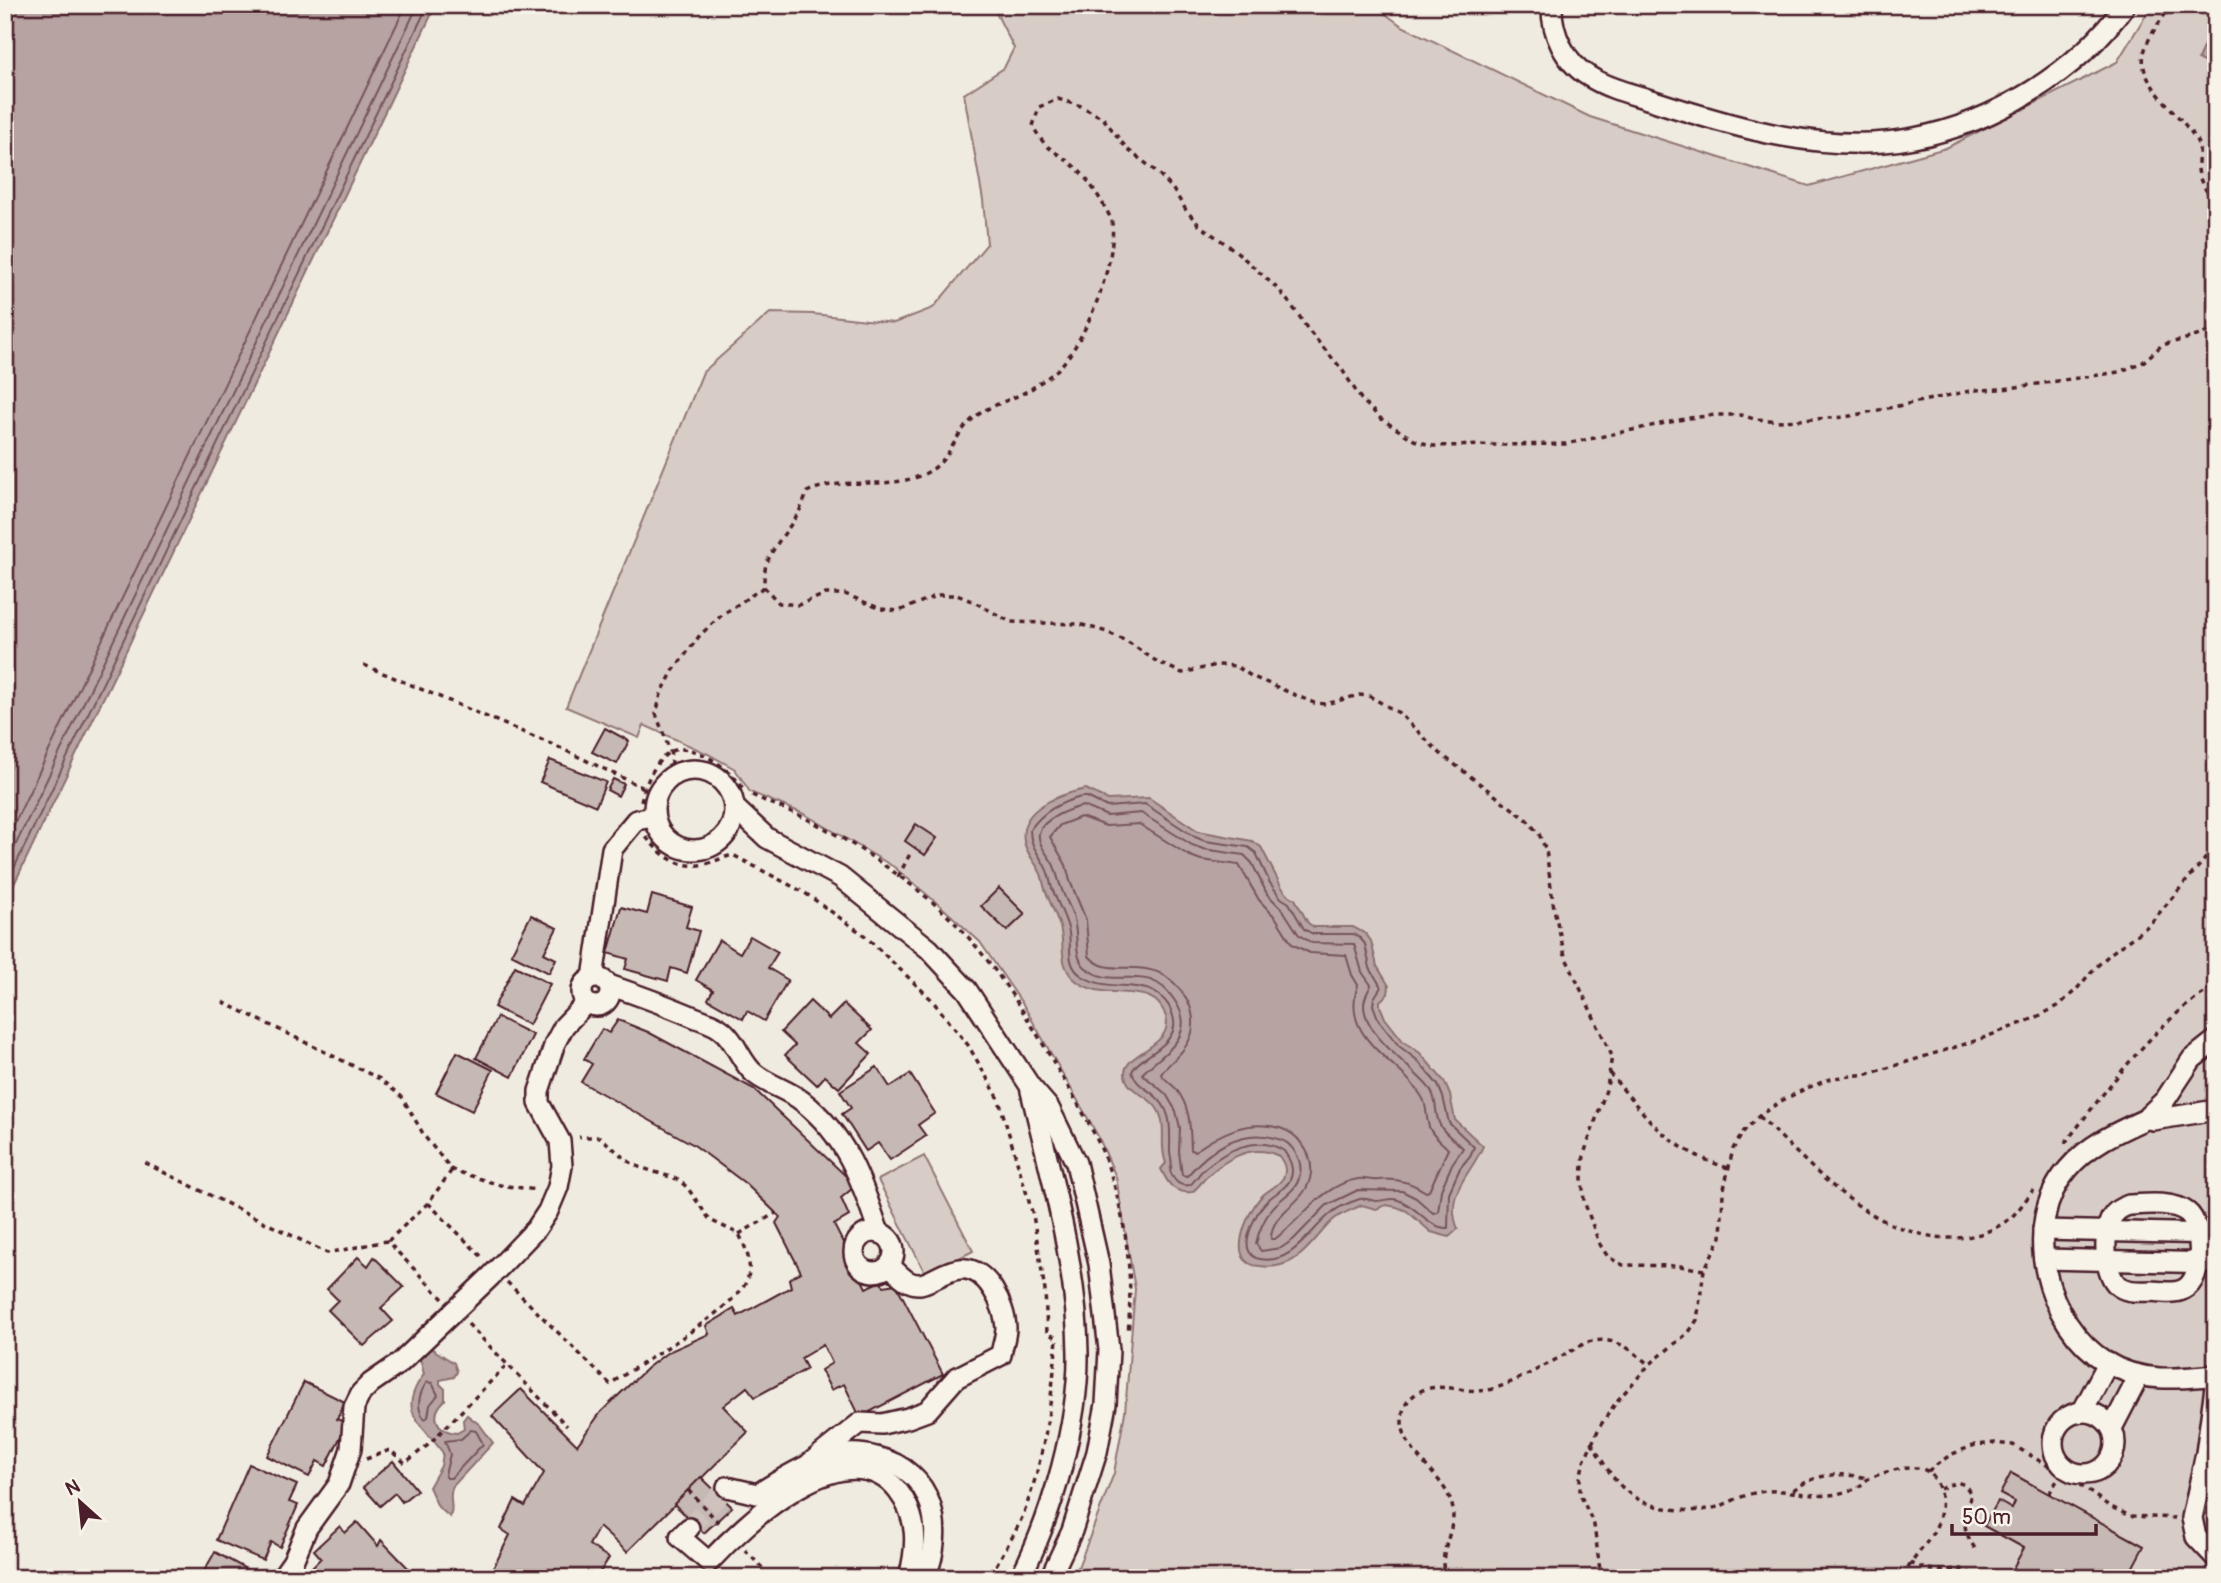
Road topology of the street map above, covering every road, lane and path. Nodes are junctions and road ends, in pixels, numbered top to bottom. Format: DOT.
graph roads {
  1 [pos="1552,5"];
  2 [pos="2126,5"];
  3 [pos="2172,5"];
  4 [pos="2216,201"];
  5 [pos="2216,328"];
  6 [pos="764,587"];
  7 [pos="364,664"];
  8 [pos="670,751"];
  9 [pos="674,775"];
  10 [pos="645,788"];
  11 [pos="734,807"];
  12 [pos="645,818"];
  13 [pos="767,838"];
  14 [pos="720,840"];
  15 [pos="2216,846"];
  16 [pos="911,852"];
  17 [pos="898,877"];
  18 [pos="601,981"];
  19 [pos="2216,986"];
  20 [pos="223,1002"];
  21 [pos="2216,1040"];
  22 [pos="1609,1073"];
  23 [pos="1030,1086"];
  24 [pos="2216,1110"];
  25 [pos="1759,1115"];
  26 [pos="2148,1118"];
  27 [pos="560,1141"];
  28 [pos="2060,1148"];
  29 [pos="145,1163"];
  30 [pos="1728,1168"];
  31 [pos="452,1170"];
  32 [pos="2039,1181"];
  33 [pos="556,1193"];
  34 [pos="428,1203"];
  35 [pos="776,1213"];
  36 [pos="2043,1230"];
  37 [pos="2107,1232"];
  38 [pos="879,1233"];
  39 [pos="2207,1233"];
  40 [pos="739,1234"];
  41 [pos="387,1241"];
  42 [pos="312,1246"];
  43 [pos="2044,1259"];
  44 [pos="2107,1261"];
  45 [pos="2207,1263"];
  46 [pos="889,1265"];
  47 [pos="1704,1270"];
  48 [pos="496,1271"];
  49 [pos="1104,1301"];
  50 [pos="1074,1306"];
  51 [pos="1127,1337"];
  52 [pos="2108,1363"];
  53 [pos="507,1365"];
  54 [pos="1648,1365"];
  55 [pos="2139,1376"];
  56 [pos="2216,1378"];
  57 [pos="2082,1412"];
  58 [pos="2112,1428"];
  59 [pos="1592,1443"];
  60 [pos="810,1464"];
  61 [pos="346,1465"];
  62 [pos="1928,1471"];
  63 [pos="2062,1474"];
  64 [pos="1868,1478"];
  65 [pos="727,1487"];
  66 [pos="1940,1489"];
  67 [pos="1793,1490"];
  68 [pos="2049,1494"];
  69 [pos="2192,1518"];
  70 [pos="689,1528"];
  71 [pos="1976,1550"];
  72 [pos="2216,1558"];
  73 [pos="1909,1563"];
  74 [pos="1601,1577"];
  75 [pos="281,1578"];
  76 [pos="909,1578"];
  77 [pos="925,1578"];
  78 [pos="989,1578"];
  79 [pos="1020,1578"];
  80 [pos="1050,1578"];
  81 [pos="1445,1578"];
  82 [pos="1680,1578"];
  83 [pos="1903,1578"];
  84 [pos="1977,1578"];
  1 -- 2 [label="street"];
  3 -- 4 [label="path"];
  5 -- 6 [label="path"];
  6 -- 8 [label="path"];
  6 -- 22 [label="path"];
  7 -- 10 [label="path"];
  8 -- 9 [label="path"];
  8 -- 10 [label="path"];
  8 -- 17 [label="path"];
  9 -- 11 [label="street"];
  9 -- 12 [label="street"];
  10 -- 12 [label="path"];
  11 -- 13 [label="street"];
  11 -- 14 [label="street"];
  12 -- 14 [label="street"];
  12 -- 18 [label="street"];
  12 -- 78 [label="path"];
  13 -- 14 [label="street"];
  13 -- 23 [label="street"];
  15 -- 25 [label="path"];
  16 -- 17 [label="path"];
  17 -- 51 [label="path"];
  18 -- 27 [label="street"];
  18 -- 38 [label="street"];
  19 -- 28 [label="path"];
  20 -- 31 [label="path"];
  21 -- 26 [label="street"];
  22 -- 30 [label="path"];
  22 -- 47 [label="path"];
  23 -- 49 [label="street"];
  23 -- 50 [label="street"];
  24 -- 26 [label="street"];
  25 -- 30 [label="path"];
  25 -- 32 [label="path"];
  26 -- 36 [label="street"];
  27 -- 33 [label="street"];
  27 -- 40 [label="path"];
  29 -- 42 [label="path"];
  30 -- 47 [label="path"];
  31 -- 33 [label="path"];
  31 -- 34 [label="path"];
  33 -- 48 [label="street"];
  34 -- 41 [label="path"];
  34 -- 48 [label="path"];
  35 -- 40 [label="path"];
  36 -- 37 [label="street"];
  36 -- 43 [label="street"];
  37 -- 39 [label="street"];
  37 -- 39 [label="street"];
  37 -- 44 [label="street"];
  38 -- 46 [label="street"];
  38 -- 46 [label="street"];
  39 -- 45 [label="street"];
  40 -- 48 [label="path"];
  43 -- 44 [label="street"];
  43 -- 52 [label="street"];
  44 -- 45 [label="street"];
  44 -- 45 [label="street"];
  46 -- 60 [label="street"];
  47 -- 54 [label="path"];
  48 -- 61 [label="street"];
  49 -- 50 [label="street"];
  49 -- 80 [label="street"];
  50 -- 79 [label="street"];
  52 -- 55 [label="street"];
  52 -- 57 [label="street"];
  53 -- 61 [label="path"];
  54 -- 59 [label="path"];
  54 -- 81 [label="path"];
  55 -- 56 [label="street"];
  55 -- 58 [label="street"];
  56 -- 69 [label="street"];
  57 -- 58 [label="street"];
  57 -- 58 [label="street"];
  59 -- 67 [label="path"];
  59 -- 74 [label="path"];
  60 -- 65 [label="street"];
  60 -- 77 [label="street"];
  61 -- 75 [label="street"];
  62 -- 63 [label="path"];
  62 -- 64 [label="path"];
  62 -- 66 [label="path"];
  63 -- 68 [label="path"];
  63 -- 69 [label="path"];
  64 -- 67 [label="path"];
  64 -- 67 [label="path"];
  66 -- 71 [label="path"];
  66 -- 73 [label="path"];
  69 -- 72 [label="street"];
  70 -- 76 [label="street"];
  73 -- 83 [label="path"];
  73 -- 84 [label="path"];
  74 -- 82 [label="path"];
}
